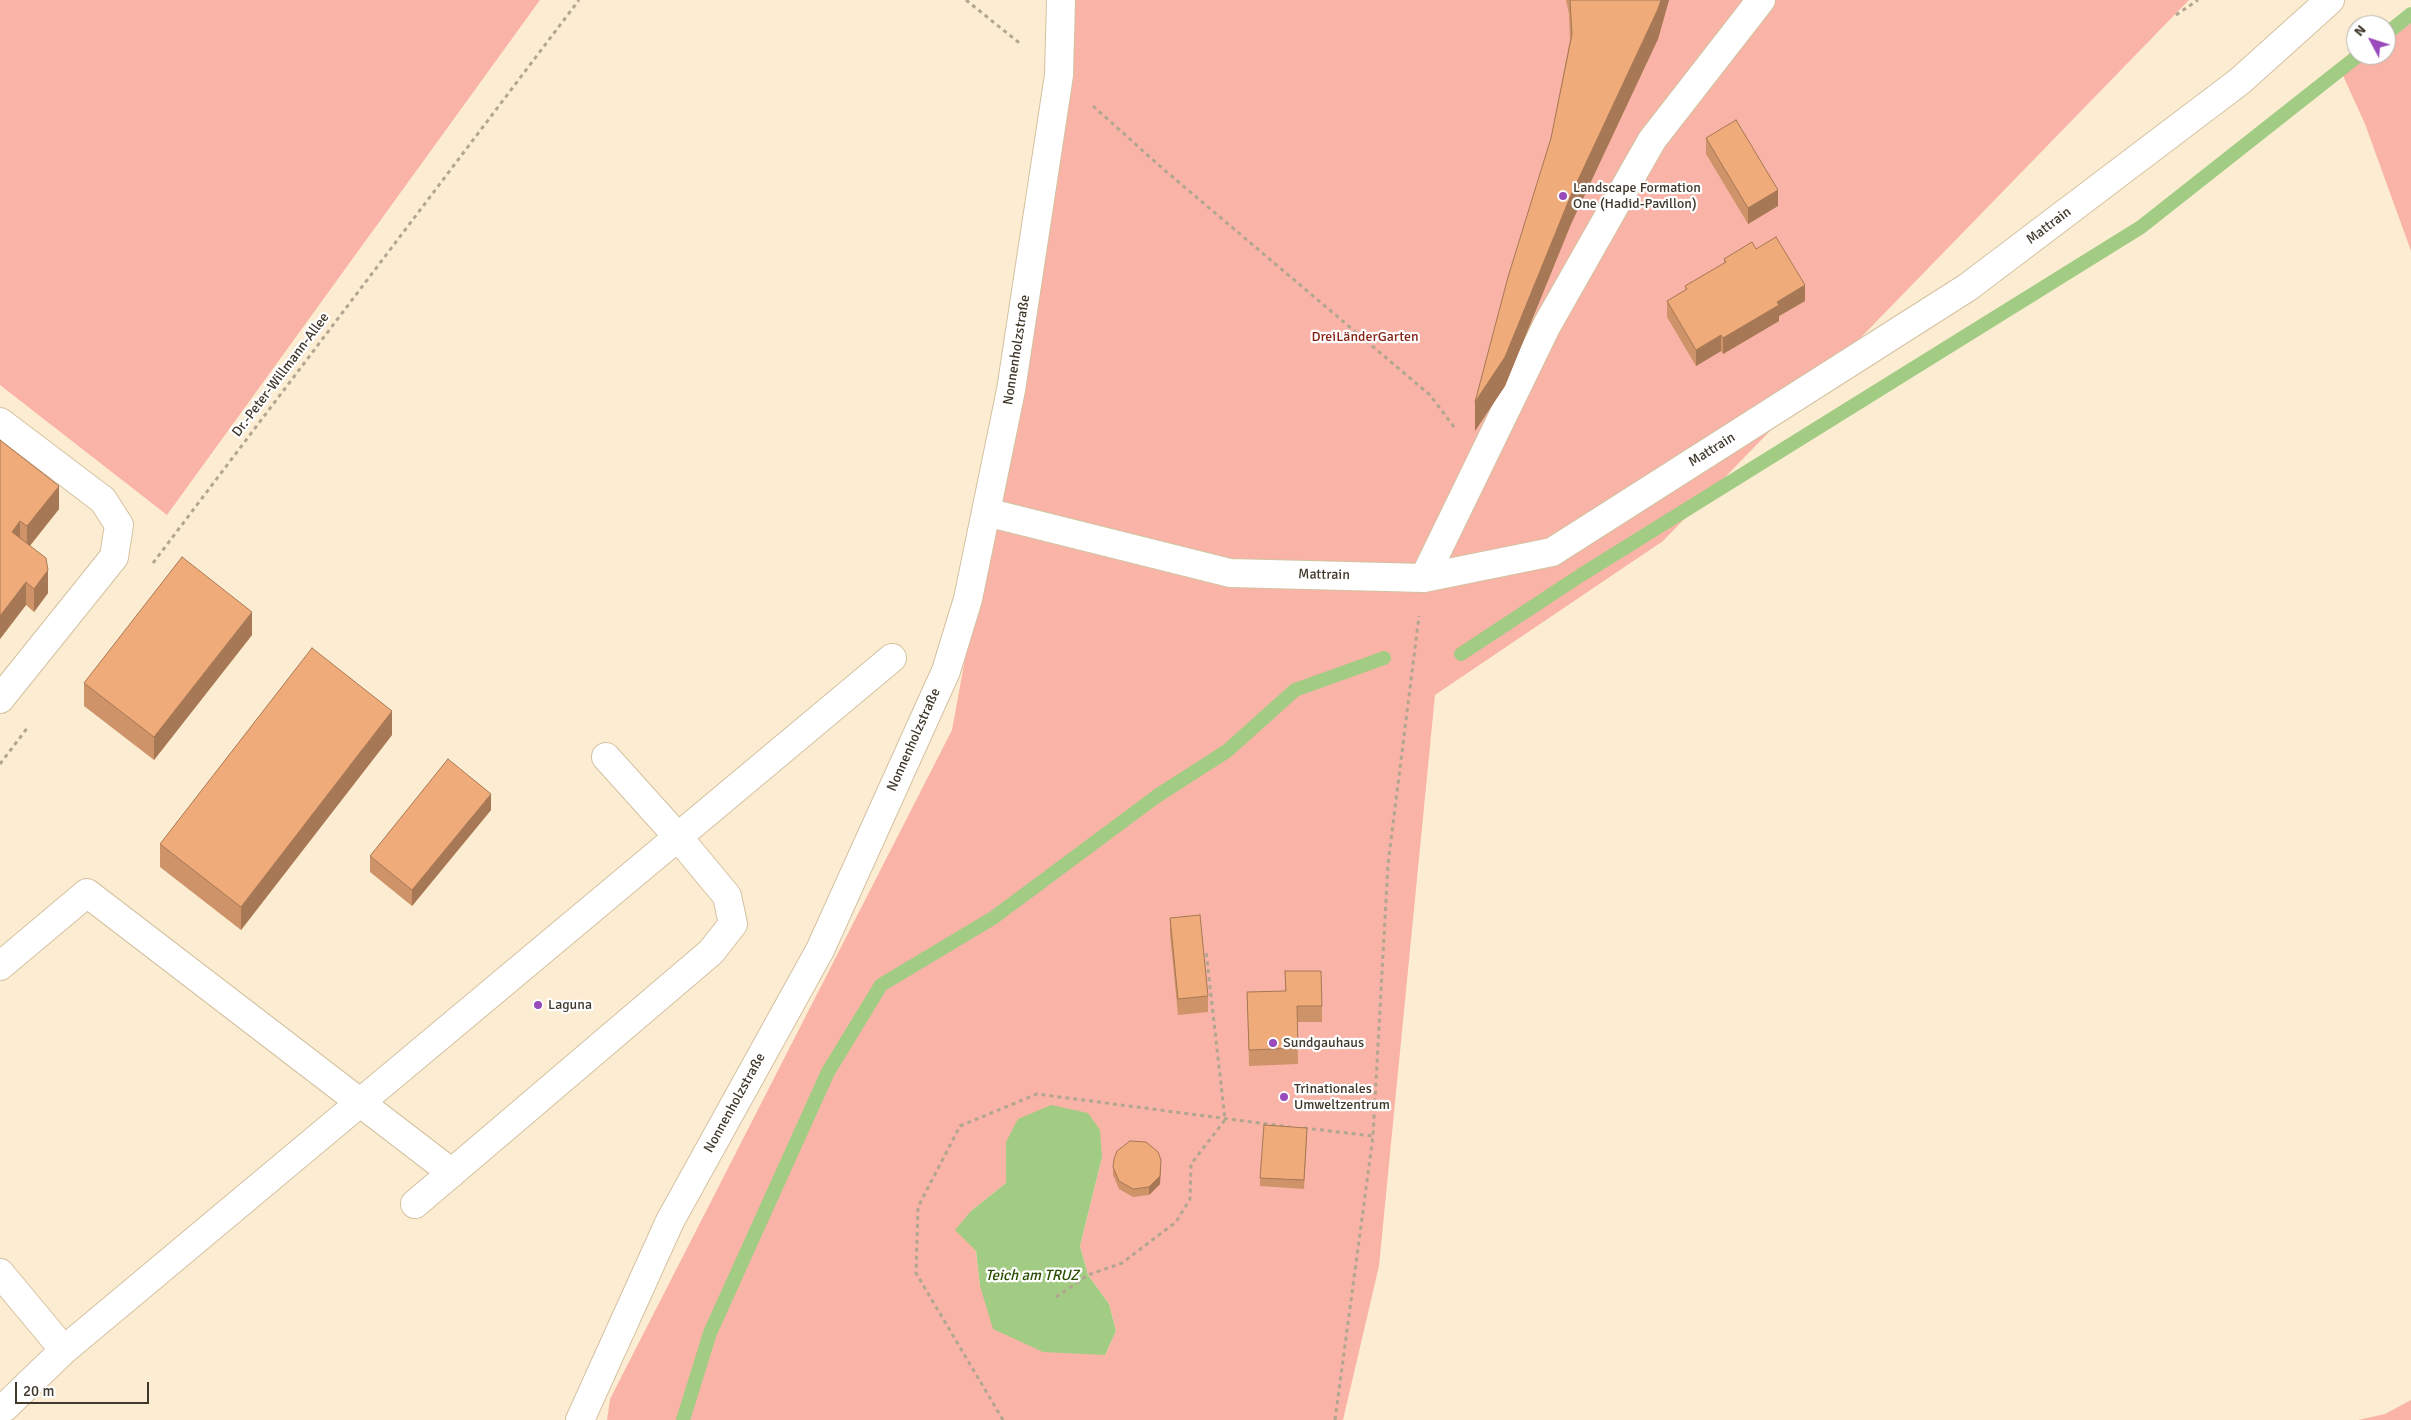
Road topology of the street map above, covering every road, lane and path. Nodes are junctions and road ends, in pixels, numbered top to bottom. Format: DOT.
graph roads {
  1 [pos="579,0"];
  2 [pos="966,0"];
  3 [pos="1060,0"];
  4 [pos="1761,0"];
  5 [pos="2198,0"];
  6 [pos="2330,0"];
  7 [pos="2176,15"];
  8 [pos="1059,75"];
  9 [pos="0,422"];
  10 [pos="1480,462"];
  11 [pos="986,512"];
  12 [pos="151,565"];
  13 [pos="1424,578"];
  14 [pos="892,658"];
  15 [pos="0,699"];
  16 [pos="30,724"];
  17 [pos="606,757"];
  18 [pos="0,764"];
  19 [pos="678,837"];
  20 [pos="1206,951"];
  21 [pos="0,966"];
  22 [pos="361,1101"];
  23 [pos="1225,1120"];
  24 [pos="1372,1136"];
  25 [pos="452,1172"];
  26 [pos="415,1204"];
  27 [pos="0,1273"];
  28 [pos="1056,1297"];
  29 [pos="64,1350"];
  30 [pos="8,1410"];
  31 [pos="580,1420"];
  32 [pos="1003,1420"];
  33 [pos="1335,1420"];
  1 -- 12 [label="path, Dr.-Peter-Willmann-Allee"];
  2 -- 8 [label="path"];
  3 -- 8 [label="street, Nonnenholzstraße"];
  4 -- 10 [label="street"];
  5 -- 7 [label="path"];
  6 -- 13 [label="street, Mattrain"];
  8 -- 10 [label="path"];
  8 -- 11 [label="street, Nonnenholzstraße"];
  9 -- 15 [label="street"];
  10 -- 13 [label="street"];
  11 -- 13 [label="street, Mattrain"];
  11 -- 31 [label="street, Nonnenholzstraße"];
  13 -- 24 [label="path"];
  14 -- 19 [label="street"];
  16 -- 18 [label="path"];
  17 -- 19 [label="street"];
  19 -- 22 [label="street"];
  19 -- 25 [label="street"];
  20 -- 23 [label="path"];
  21 -- 22 [label="street"];
  22 -- 25 [label="street"];
  22 -- 29 [label="street"];
  23 -- 24 [label="path"];
  23 -- 28 [label="path"];
  23 -- 32 [label="path"];
  24 -- 33 [label="path"];
  25 -- 26 [label="street"];
  27 -- 29 [label="street"];
  29 -- 30 [label="street"];
}
